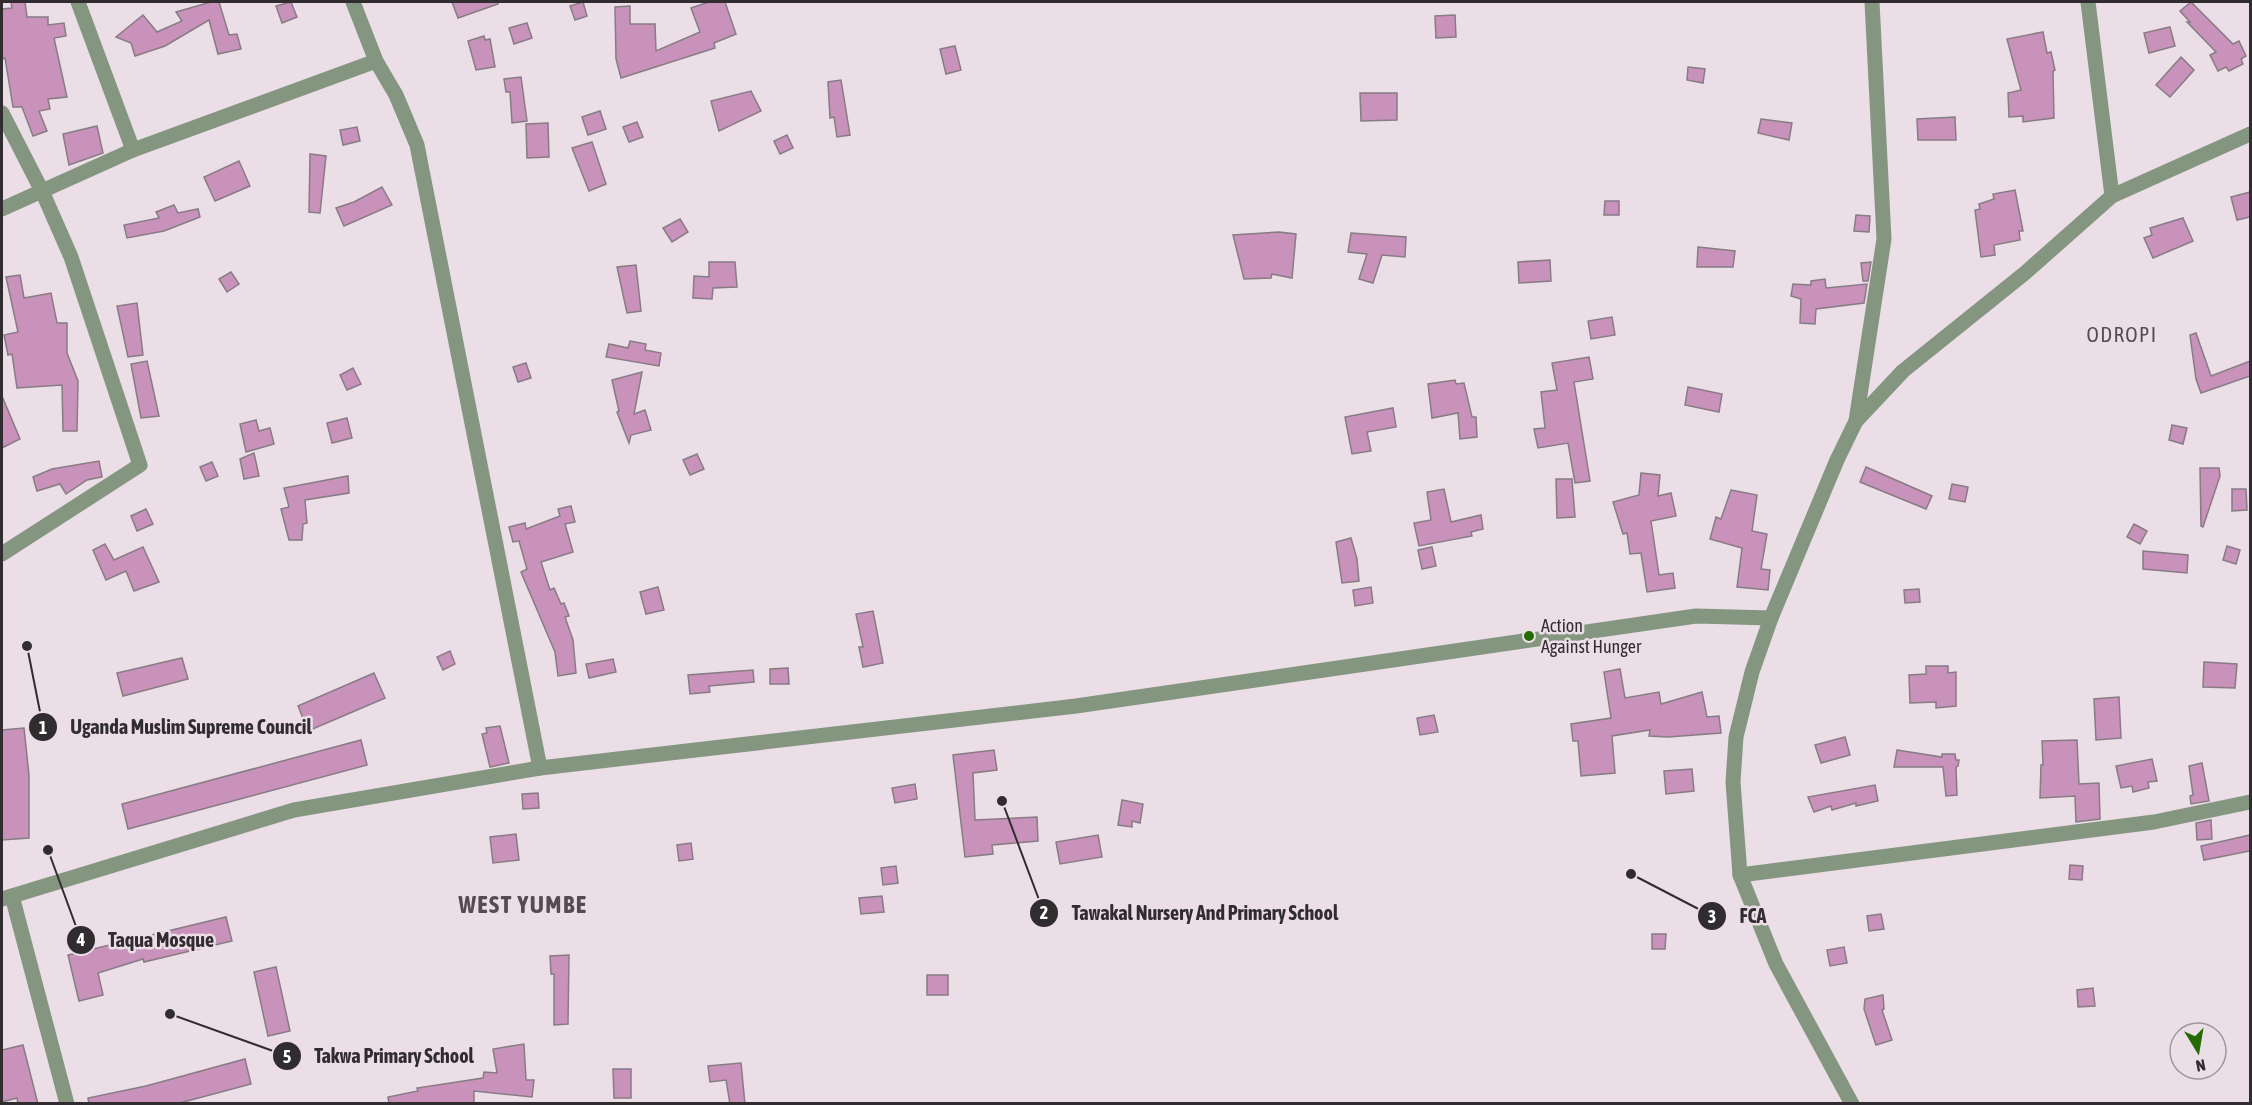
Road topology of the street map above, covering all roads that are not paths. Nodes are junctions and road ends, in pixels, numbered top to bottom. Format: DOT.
graph roads {
  1 [pos="78,2"];
  2 [pos="353,2"];
  3 [pos="1872,2"];
  4 [pos="2088,2"];
  5 [pos="376,61"];
  6 [pos="2,113"];
  7 [pos="2250,134"];
  8 [pos="133,150"];
  9 [pos="42,191"];
  10 [pos="2112,196"];
  11 [pos="2,209"];
  12 [pos="1856,421"];
  13 [pos="2,554"];
  14 [pos="1771,618"];
  15 [pos="540,768"];
  16 [pos="2250,802"];
  17 [pos="1740,875"];
  18 [pos="7,898"];
  19 [pos="67,1104"];
  20 [pos="1852,1104"];
  1 -- 8 [label="street"];
  2 -- 5 [label="street"];
  3 -- 12 [label="street"];
  4 -- 10 [label="street"];
  5 -- 8 [label="street"];
  5 -- 15 [label="street"];
  6 -- 9 [label="street"];
  7 -- 10 [label="street"];
  8 -- 9 [label="street"];
  9 -- 11 [label="street"];
  9 -- 13 [label="street"];
  10 -- 12 [label="street"];
  12 -- 14 [label="street"];
  14 -- 15 [label="street"];
  14 -- 17 [label="street"];
  15 -- 18 [label="street"];
  16 -- 17 [label="street"];
  17 -- 20 [label="street"];
  18 -- 19 [label="street"];
}
